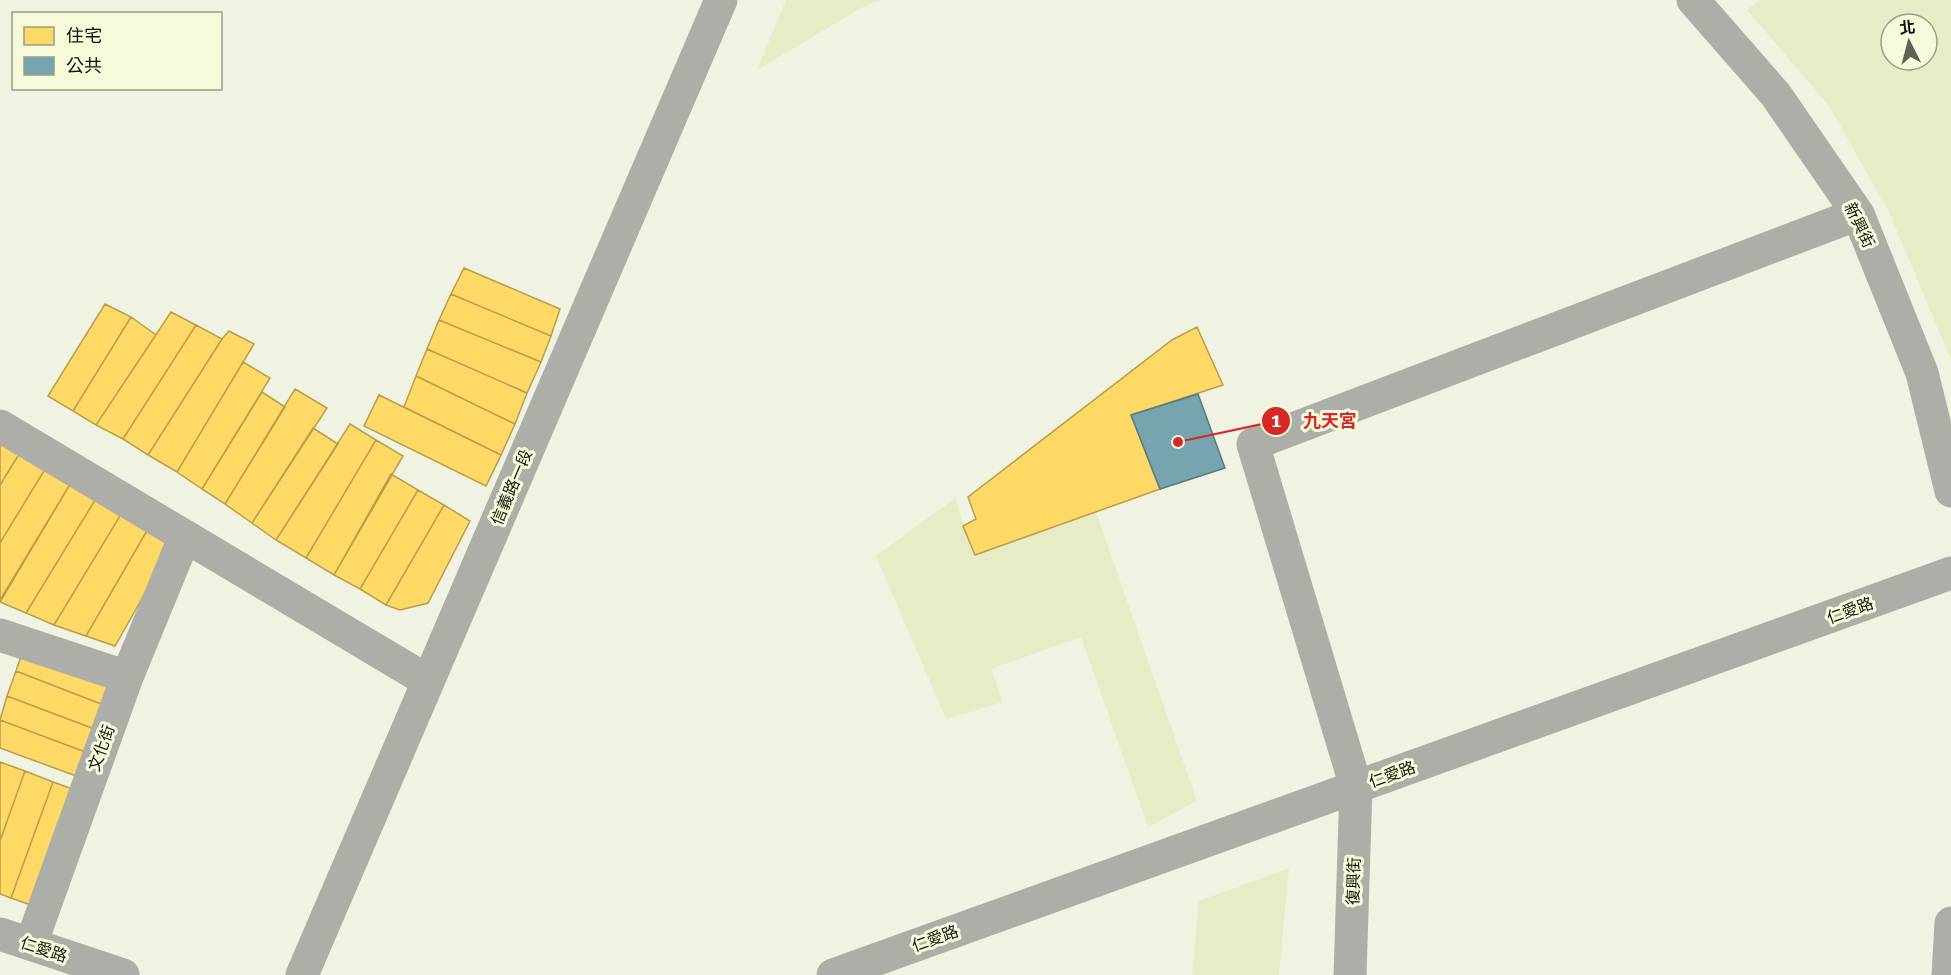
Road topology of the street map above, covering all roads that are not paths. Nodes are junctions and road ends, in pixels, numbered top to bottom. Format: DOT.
graph roads {
  1 [pos="721,0"];
  2 [pos="1693,0"];
  3 [pos="1858,213"];
  4 [pos="0,426"];
  5 [pos="1951,491"];
  6 [pos="185,536"];
  7 [pos="1951,573"];
  8 [pos="0,635"];
  9 [pos="127,677"];
  10 [pos="428,681"];
  11 [pos="1356,787"];
  12 [pos="1951,923"];
  13 [pos="0,934"];
  14 [pos="31,944"];
  15 [pos="123,975"];
  16 [pos="302,975"];
  17 [pos="833,975"];
  18 [pos="1350,975"];
  19 [pos="1948,975"];
  1 -- 10 [label="street, 信義路一段"];
  2 -- 3 [label="street, 新興街"];
  3 -- 5 [label="street, 新興街"];
  3 -- 11 [label="street, 復興街"];
  4 -- 6 [label="street"];
  6 -- 9 [label="street, 文化街"];
  6 -- 10 [label="street"];
  7 -- 11 [label="street, 仁愛路"];
  8 -- 9 [label="street"];
  9 -- 14 [label="street, 文化街"];
  10 -- 16 [label="street, 信義路一段"];
  11 -- 17 [label="street, 仁愛路"];
  11 -- 18 [label="street, 復興街"];
  12 -- 19 [label="street"];
  13 -- 14 [label="street, 仁愛路"];
  14 -- 15 [label="street, 仁愛路"];
}
